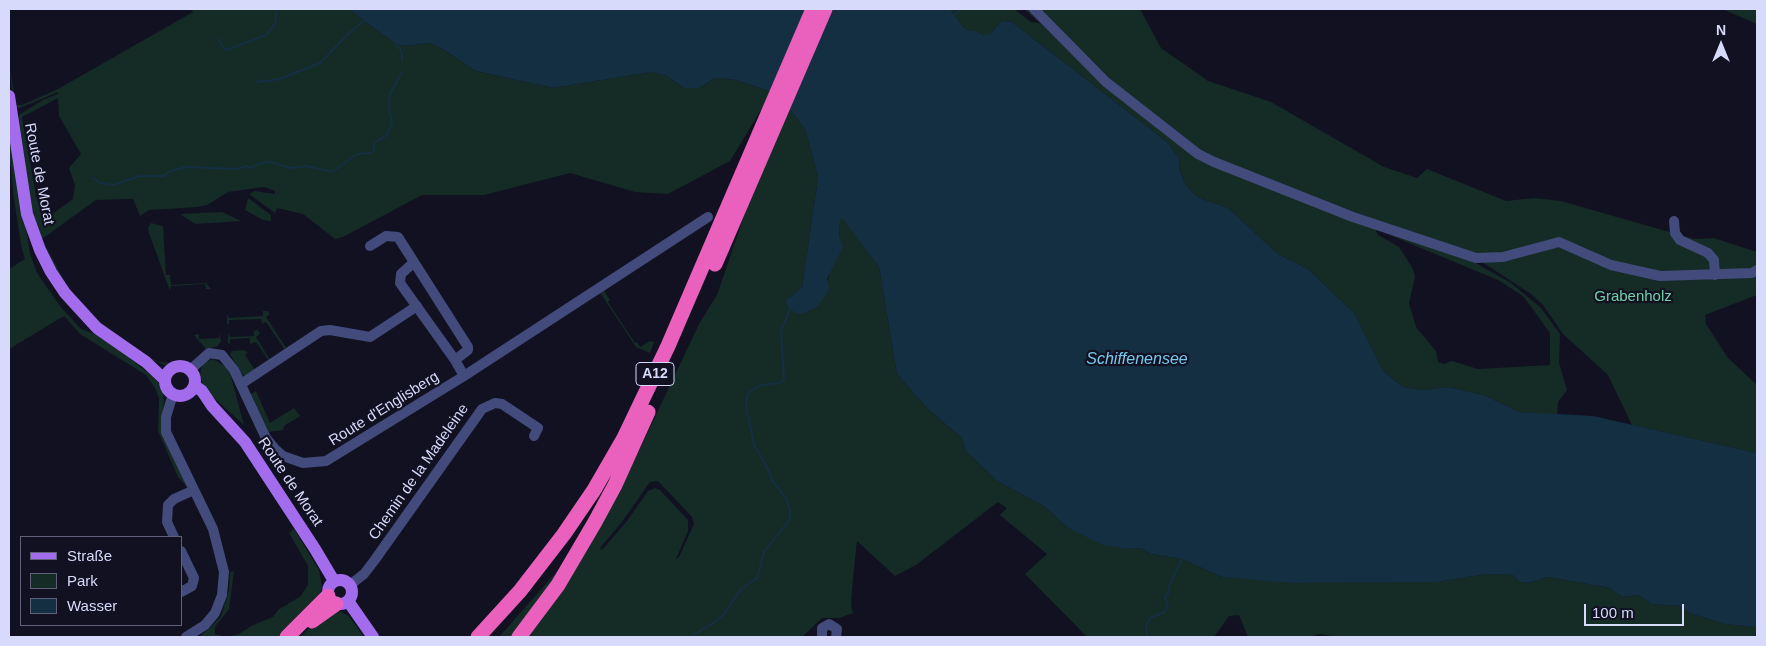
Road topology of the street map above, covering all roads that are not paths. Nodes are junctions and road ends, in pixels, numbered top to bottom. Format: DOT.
graph roads {
  1 [pos="813,9"];
  2 [pos="825,9"];
  3 [pos="1034,9"];
  4 [pos="9,96"];
  5 [pos="768,127"];
  6 [pos="708,217"];
  7 [pos="1674,221"];
  8 [pos="370,246"];
  9 [pos="413,263"];
  10 [pos="1757,270"];
  11 [pos="1715,275"];
  12 [pos="417,306"];
  13 [pos="456,360"];
  14 [pos="190,370"];
  15 [pos="168,375"];
  16 [pos="464,376"];
  17 [pos="241,384"];
  18 [pos="192,390"];
  19 [pos="173,394"];
  20 [pos="648,412"];
  21 [pos="534,436"];
  22 [pos="194,490"];
  23 [pos="174,536"];
  24 [pos="182,553"];
  25 [pos="334,581"];
  26 [pos="350,585"];
  27 [pos="182,592"];
  28 [pos="337,600"];
  29 [pos="186,637"];
  30 [pos="287,637"];
  31 [pos="295,637"];
  32 [pos="373,637"];
  33 [pos="478,637"];
  34 [pos="492,637"];
  35 [pos="520,637"];
  36 [pos="818,637"];
  37 [pos="836,637"];
  1 -- 5 [label="highway, A12"];
  2 -- 5 [label="highway, A12"];
  3 -- 11 [label="street"];
  4 -- 15 [label="main road, Route de Morat"];
  5 -- 20 [label="highway, A12"];
  5 -- 33 [label="highway, A12"];
  6 -- 16 [label="street, Route d'Englisberg"];
  7 -- 11 [label="street"];
  8 -- 9 [label="street"];
  9 -- 12 [label="street"];
  9 -- 13 [label="street"];
  10 -- 11 [label="street"];
  12 -- 13 [label="street"];
  12 -- 17 [label="street"];
  13 -- 16 [label="street"];
  14 -- 15 [label="main road, Route de Morat"];
  14 -- 17 [label="street, Route d'Englisberg"];
  14 -- 18 [label="main road, Route de Morat"];
  15 -- 19 [label="main road"];
  16 -- 17 [label="street, Route d'Englisberg"];
  18 -- 19 [label="main road"];
  18 -- 25 [label="main road, Route de Morat"];
  19 -- 22 [label="street"];
  20 -- 34 [label="highway, A12"];
  20 -- 35 [label="highway"];
  21 -- 26 [label="street, Chemin de la Madeleine"];
  22 -- 23 [label="street"];
  22 -- 29 [label="street"];
  24 -- 27 [label="street"];
  25 -- 26 [label="main road"];
  25 -- 28 [label="main road"];
  26 -- 28 [label="main road"];
  28 -- 30 [label="highway"];
  28 -- 31 [label="highway"];
  28 -- 32 [label="main road"];
  36 -- 37 [label="street"];
}
